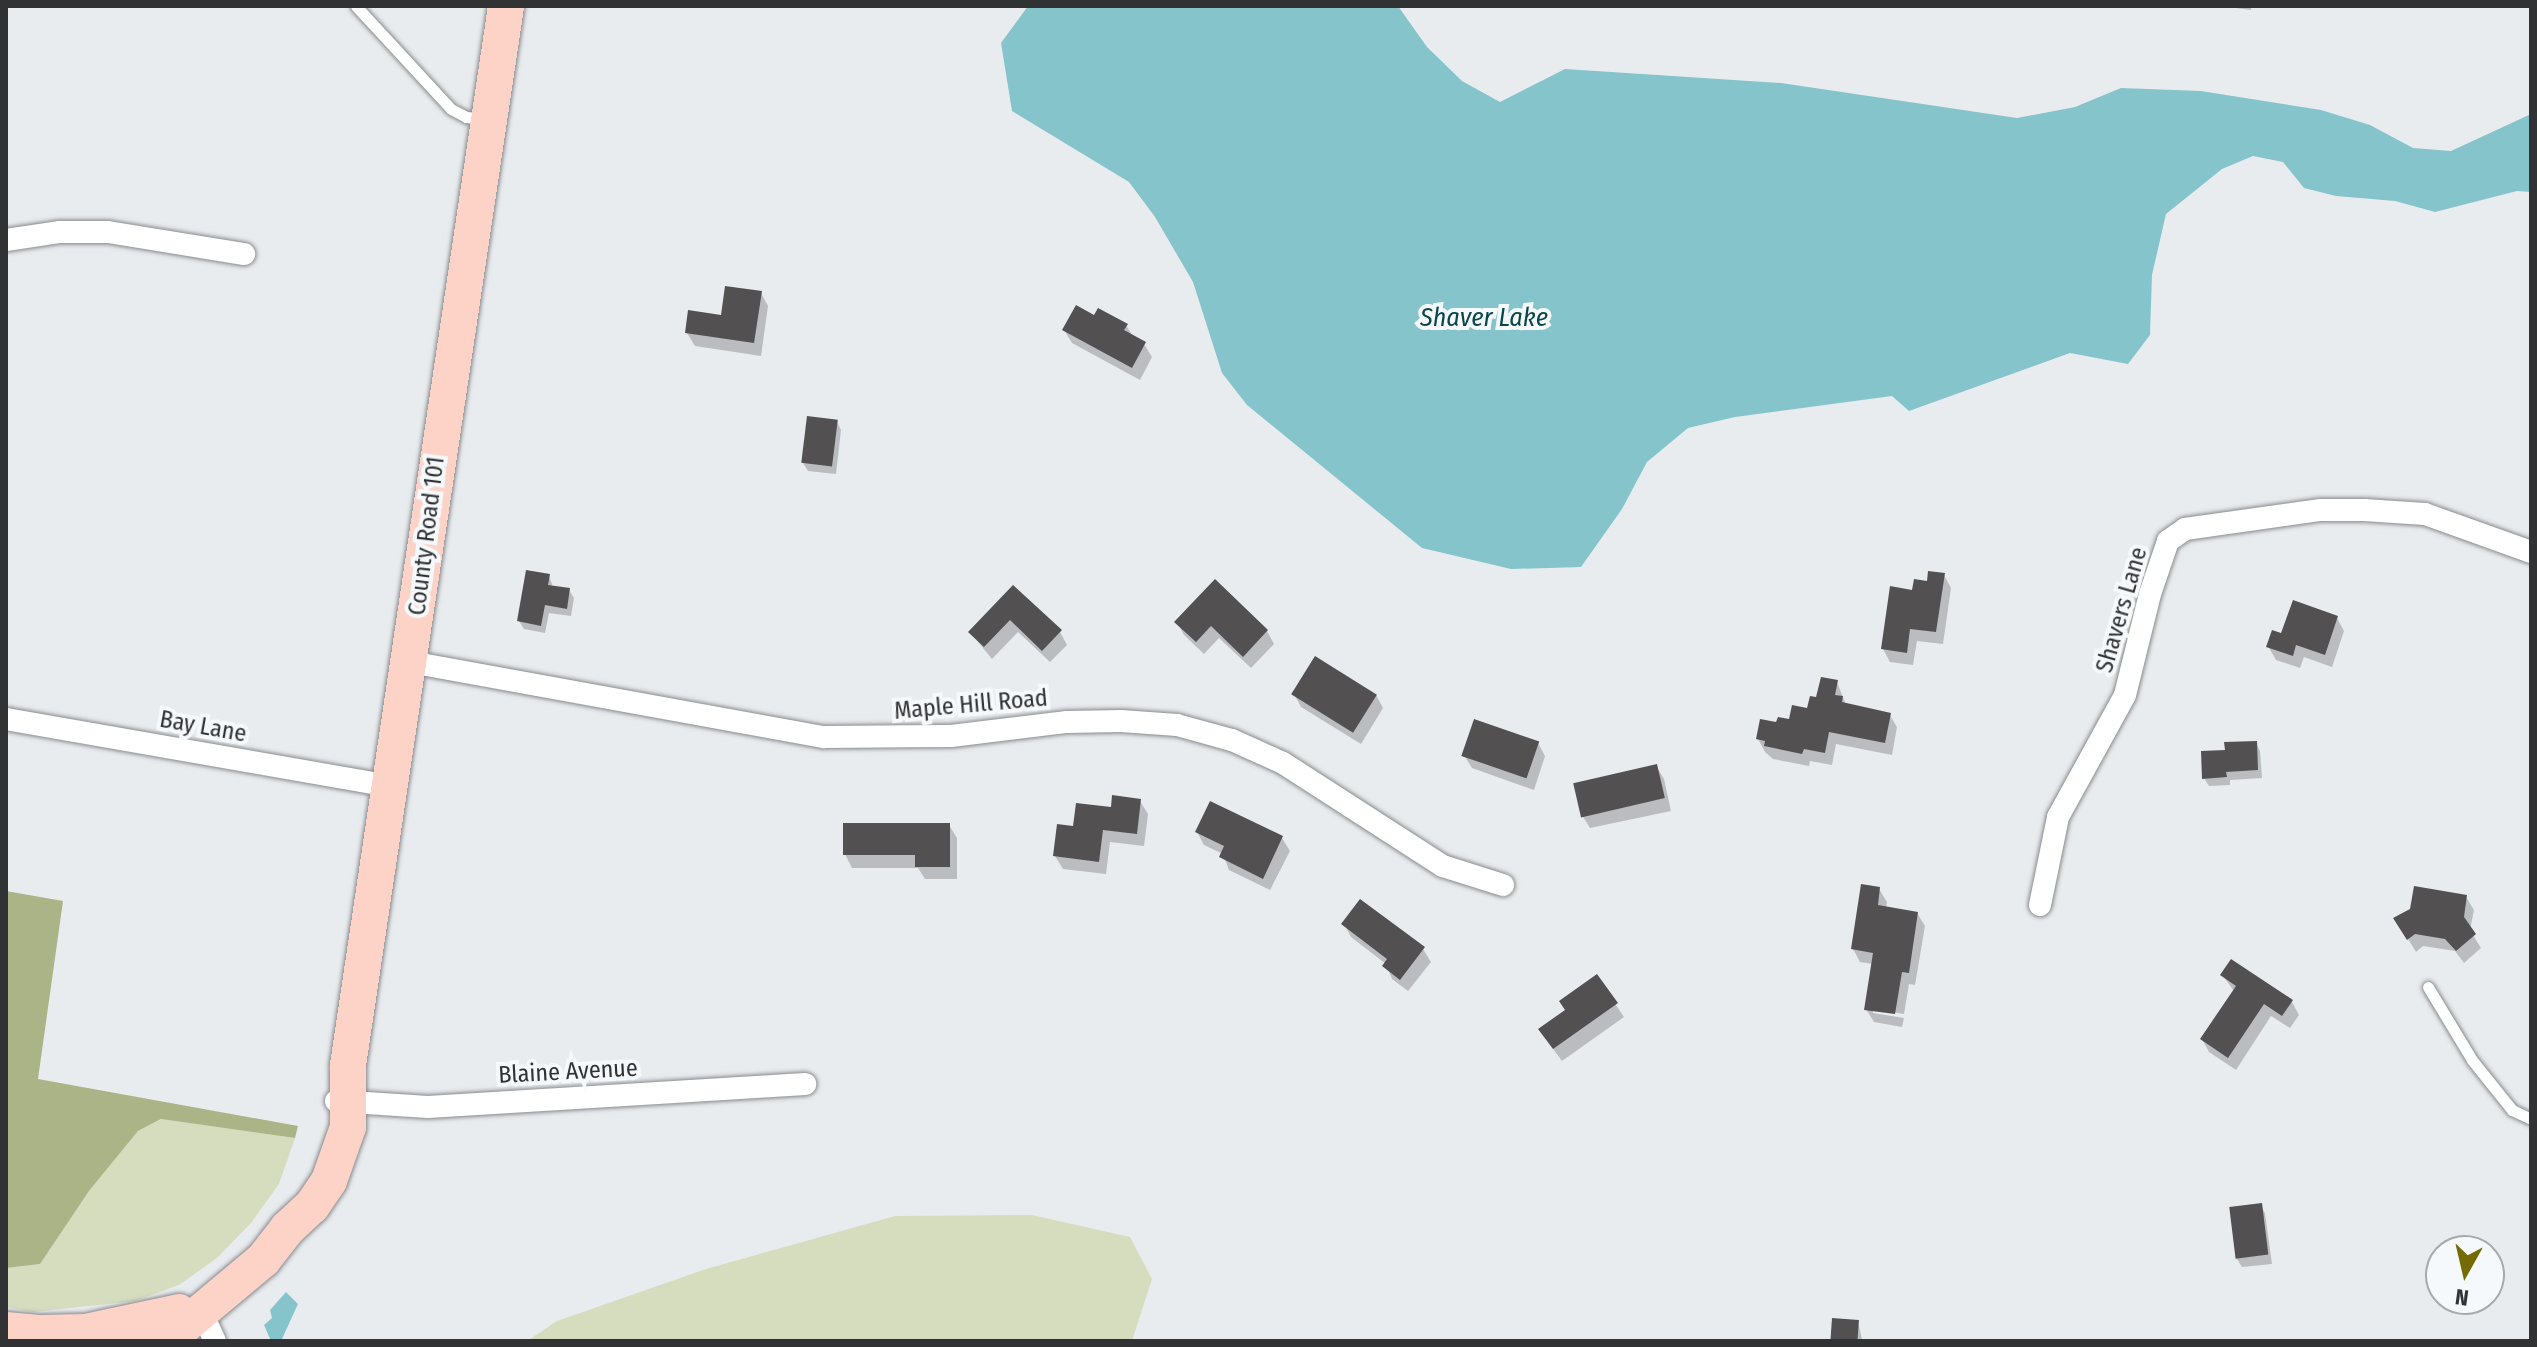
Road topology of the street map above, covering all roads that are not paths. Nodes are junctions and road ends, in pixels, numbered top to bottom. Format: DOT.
graph roads {
  1 [pos="356,6"];
  2 [pos="506,6"];
  3 [pos="489,120"];
  4 [pos="6,240"];
  5 [pos="244,254"];
  6 [pos="2531,552"];
  7 [pos="410,662"];
  8 [pos="6,719"];
  9 [pos="391,786"];
  10 [pos="1503,885"];
  11 [pos="2040,905"];
  12 [pos="2428,987"];
  13 [pos="805,1084"];
  14 [pos="342,1102"];
  15 [pos="2531,1119"];
  16 [pos="208,1326"];
  17 [pos="6,1330"];
  18 [pos="59,1337"];
  19 [pos="148,1341"];
  1 -- 3 [label="lane"];
  2 -- 3 [label="main road, County Road 101"];
  3 -- 7 [label="main road, County Road 101"];
  4 -- 5 [label="street"];
  6 -- 11 [label="street, Shavers Lane"];
  7 -- 9 [label="main road, County Road 101"];
  7 -- 10 [label="street, Maple Hill Road"];
  8 -- 9 [label="street, Bay Lane"];
  9 -- 14 [label="main road, County Road 101"];
  12 -- 15 [label="lane"];
  13 -- 14 [label="street, Blaine Avenue"];
  14 -- 16 [label="main road, County Road 101"];
  16 -- 18 [label="main road"];
  16 -- 19 [label="main road, County Road 101"];
  17 -- 18 [label="main road"];
}
